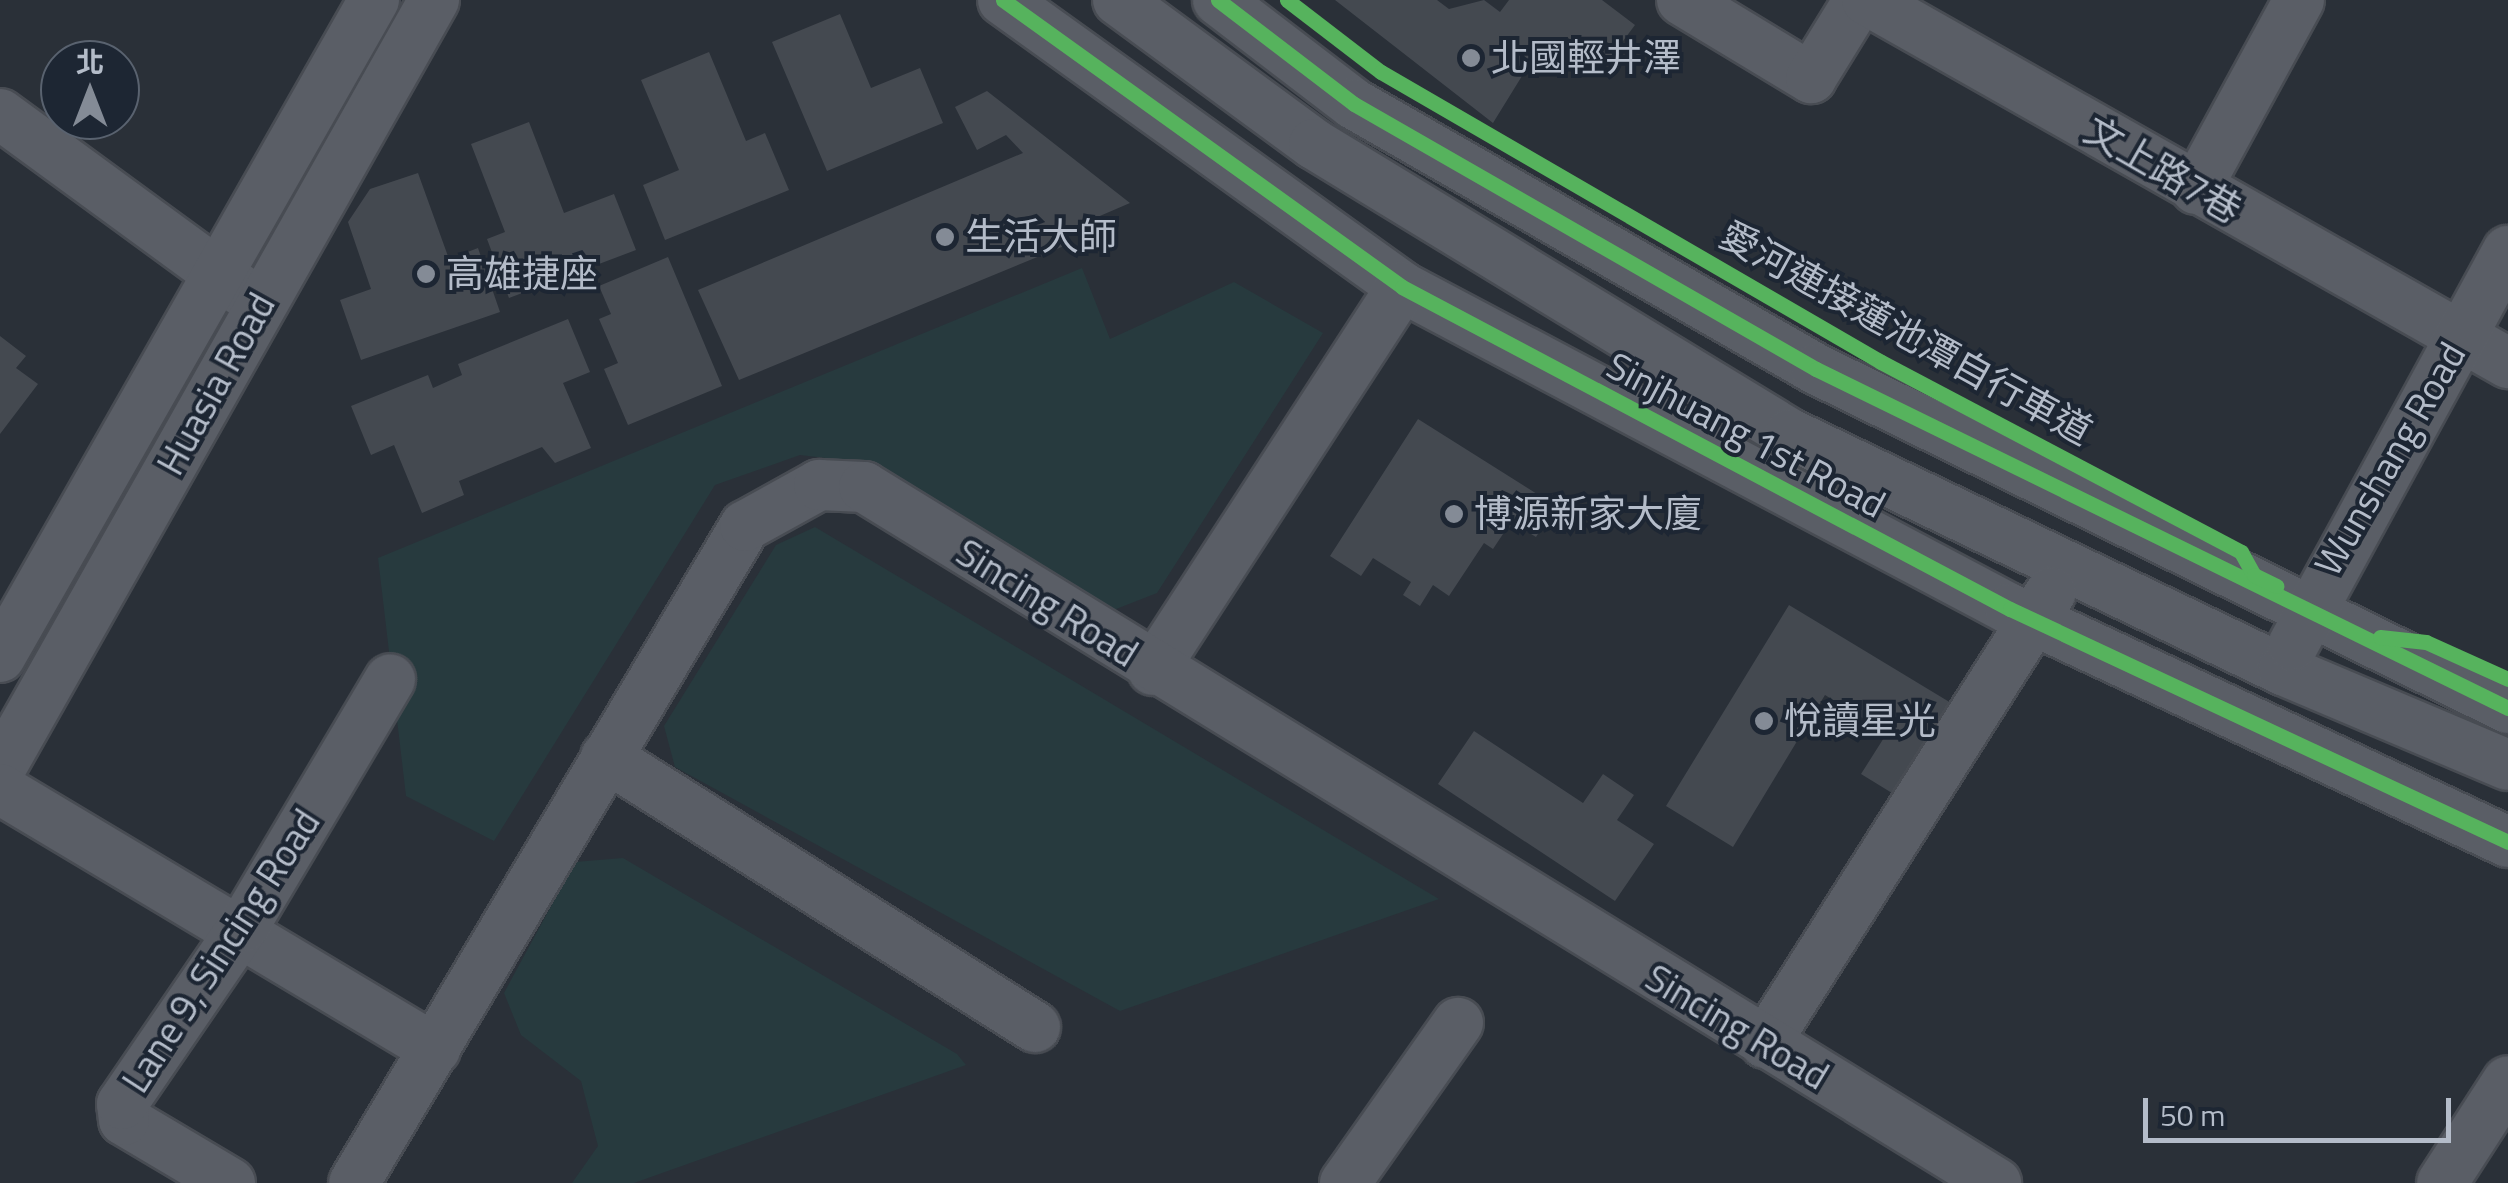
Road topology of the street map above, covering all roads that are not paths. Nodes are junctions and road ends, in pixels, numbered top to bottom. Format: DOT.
graph roads {
  1 [pos="374,0"];
  2 [pos="434,0"];
  3 [pos="1003,0"];
  4 [pos="1118,0"];
  5 [pos="1218,0"];
  6 [pos="1682,0"];
  7 [pos="1858,0"];
  8 [pos="1867,0"];
  9 [pos="2299,0"];
  10 [pos="0,114"];
  11 [pos="2196,189"];
  12 [pos="2508,251"];
  13 [pos="218,275"];
  14 [pos="1402,286"];
  15 [pos="261,304"];
  16 [pos="2458,340"];
  17 [pos="2508,363"];
  18 [pos="2068,567"];
  19 [pos="2304,614"];
  20 [pos="2034,620"];
  21 [pos="1,654"];
  22 [pos="1153,670"];
  23 [pos="2283,670"];
  24 [pos="390,679"];
  25 [pos="2508,708"];
  26 [pos="2256,726"];
  27 [pos="606,756"];
  28 [pos="2508,765"];
  29 [pos="0,769"];
  30 [pos="0,788"];
  31 [pos="2508,842"];
  32 [pos="243,926"];
  33 [pos="1458,1023"];
  34 [pos="1035,1027"];
  35 [pos="1765,1044"];
  36 [pos="434,1049"];
  37 [pos="2508,1081"];
  38 [pos="1924,1165"];
  39 [pos="374,1175"];
  40 [pos="230,1183"];
  41 [pos="1345,1183"];
  42 [pos="1996,1183"];
  43 [pos="2442,1183"];
  1 -- 13 [label="street, Huasia Road"];
  2 -- 15 [label="street, Huasia Road"];
  3 -- 14 [label="street, Sinjhuang 1st Road"];
  4 -- 18 [label="street, Sinjhuang 1st Road"];
  5 -- 19 [label="street"];
  6 -- 7 [label="street"];
  8 -- 11 [label="street, 文上路7巷"];
  9 -- 11 [label="street"];
  10 -- 13 [label="street"];
  11 -- 16 [label="street, 文上路7巷"];
  12 -- 16 [label="street, Wunshang Road"];
  13 -- 15 [label="street"];
  13 -- 21 [label="street, Huasia Road"];
  14 -- 20 [label="street, Sinjhuang 1st Road"];
  14 -- 22 [label="street"];
  15 -- 29 [label="street, Huasia Road"];
  16 -- 17 [label="street, 文上路7巷"];
  16 -- 19 [label="street, Wunshang Road"];
  18 -- 20 [label="street"];
  18 -- 23 [label="street, Sinjhuang 1st Road"];
  19 -- 23 [label="street, Wunshang Road"];
  19 -- 25 [label="street"];
  20 -- 26 [label="street, Sinjhuang 1st Road"];
  20 -- 35 [label="street"];
  22 -- 27 [label="street, Sincing Road"];
  22 -- 35 [label="street, Sincing Road"];
  23 -- 26 [label="street, Wunshang Road"];
  23 -- 28 [label="street, Sinjhuang 1st Road"];
  24 -- 32 [label="street, Lane 9, Sincing Road"];
  26 -- 31 [label="street, Sinjhuang 1st Road"];
  27 -- 34 [label="street"];
  27 -- 36 [label="street, Sincing Road"];
  30 -- 32 [label="street"];
  32 -- 36 [label="street"];
  32 -- 40 [label="street, Lane 9, Sincing Road"];
  33 -- 41 [label="street"];
  35 -- 38 [label="street, Sincing Road"];
  36 -- 39 [label="street, Sincing Road"];
  37 -- 43 [label="street"];
  38 -- 42 [label="street, Sincing Road"];
}
